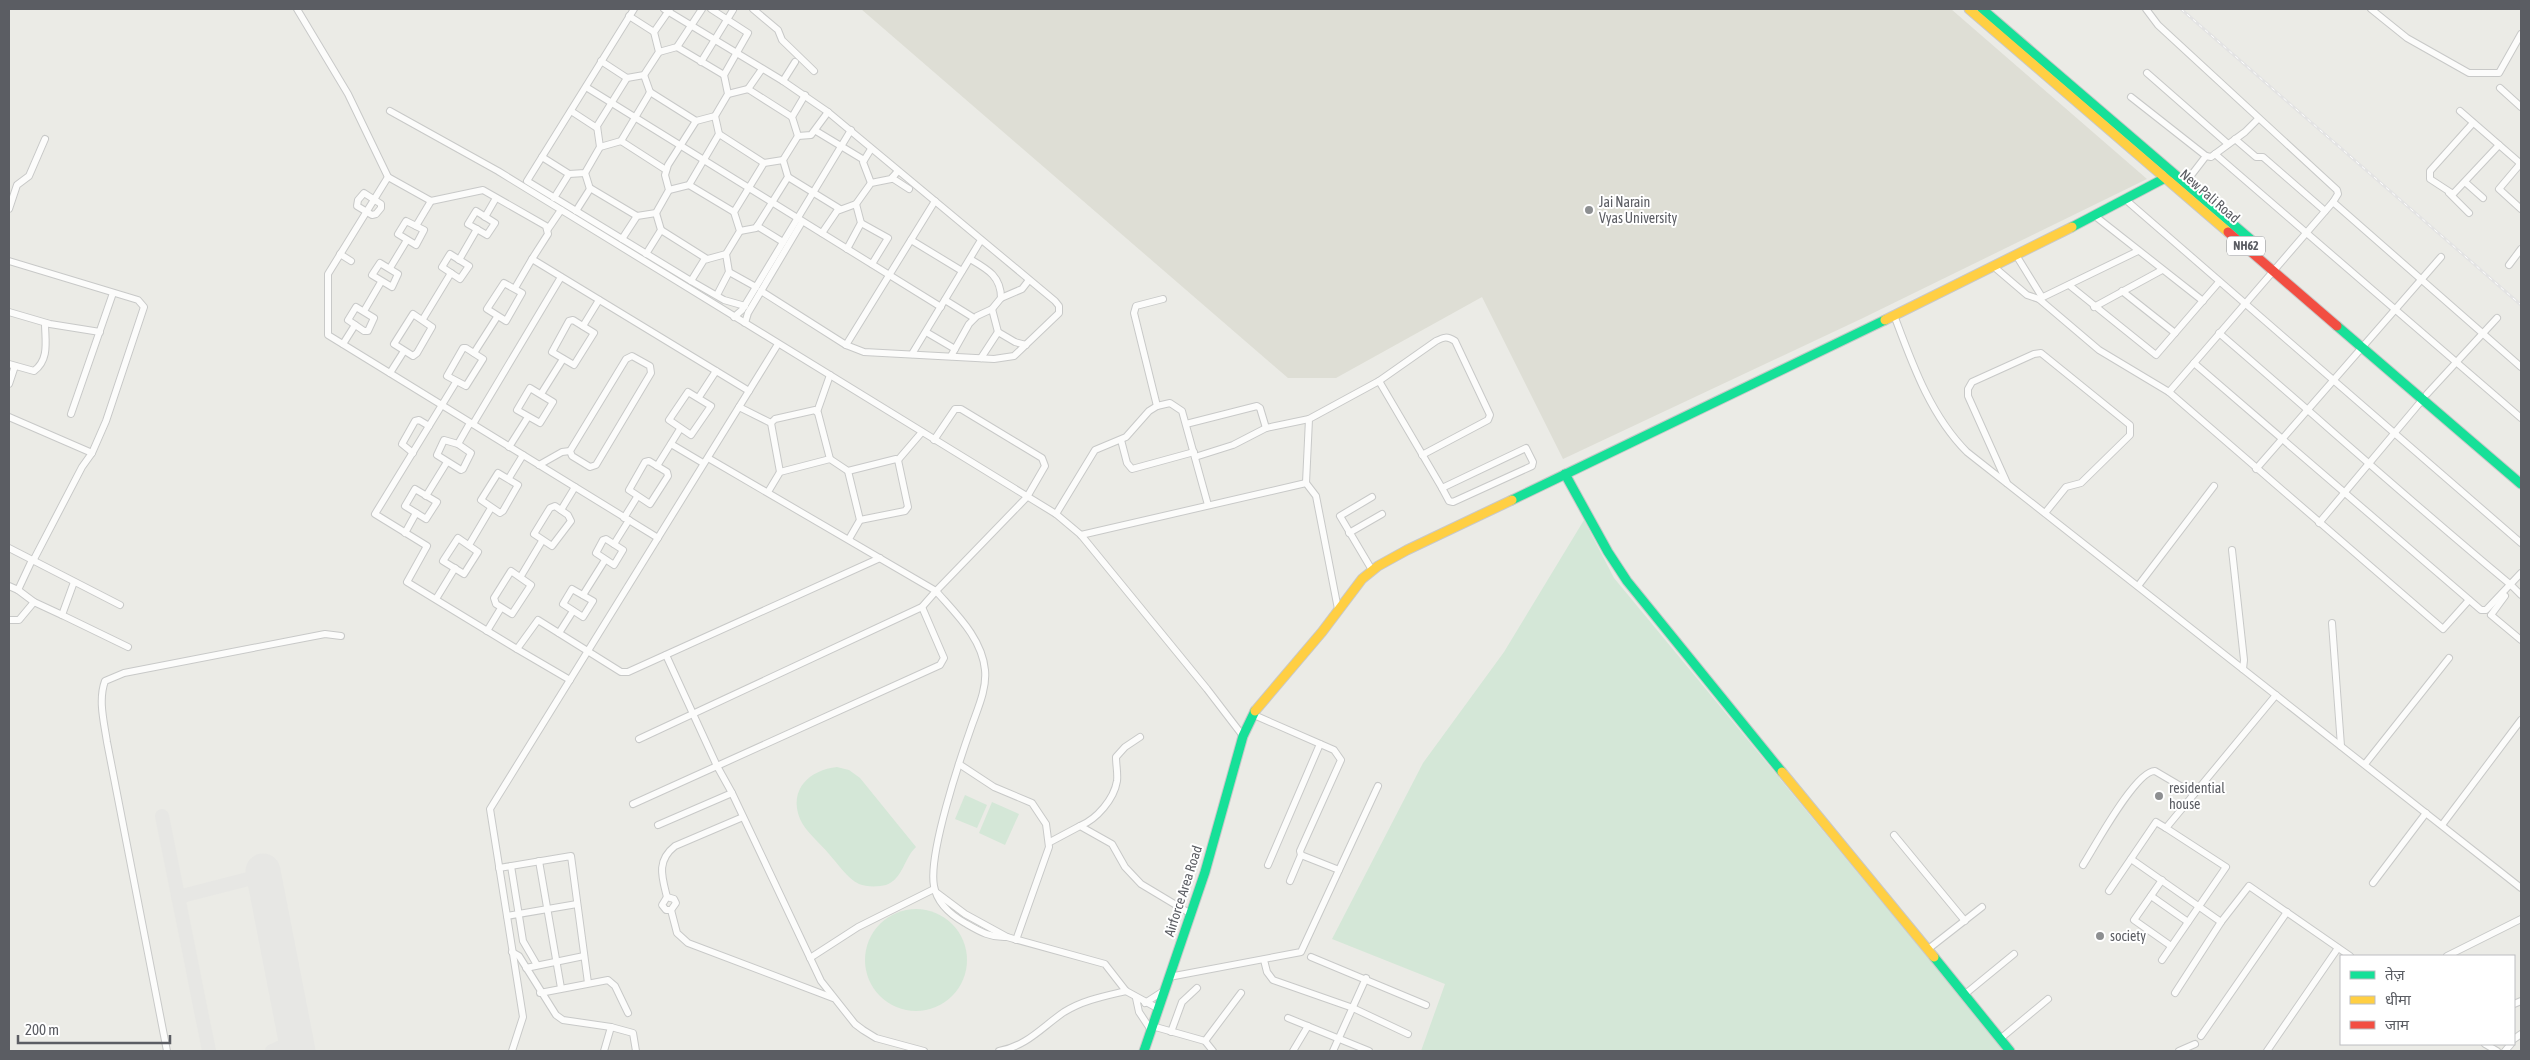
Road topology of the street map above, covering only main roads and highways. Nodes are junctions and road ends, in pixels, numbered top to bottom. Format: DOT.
graph roads {
  1 [pos="1969,9"];
  2 [pos="1982,9"];
  3 [pos="2167,178"];
  4 [pos="2276,267"];
  5 [pos="2425,397"];
  6 [pos="1565,474"];
  7 [pos="2521,476"];
  8 [pos="2521,484"];
  9 [pos="1144,1051"];
  10 [pos="2010,1051"];
  1 -- 3 [label="main road, New Pali Road / NH62"];
  2 -- 4 [label="main road, New Pali Road / NH62"];
  3 -- 4 [label="main road, New Pali Road / NH62"];
  3 -- 6 [label="main road, Airforce Area Road"];
  4 -- 5 [label="main road, New Pali Road / NH62"];
  5 -- 7 [label="main road, New Pali Road / NH62"];
  5 -- 8 [label="main road, New Pali Road / NH62"];
  6 -- 9 [label="main road, Airforce Area Road"];
  6 -- 10 [label="main road"];
}
